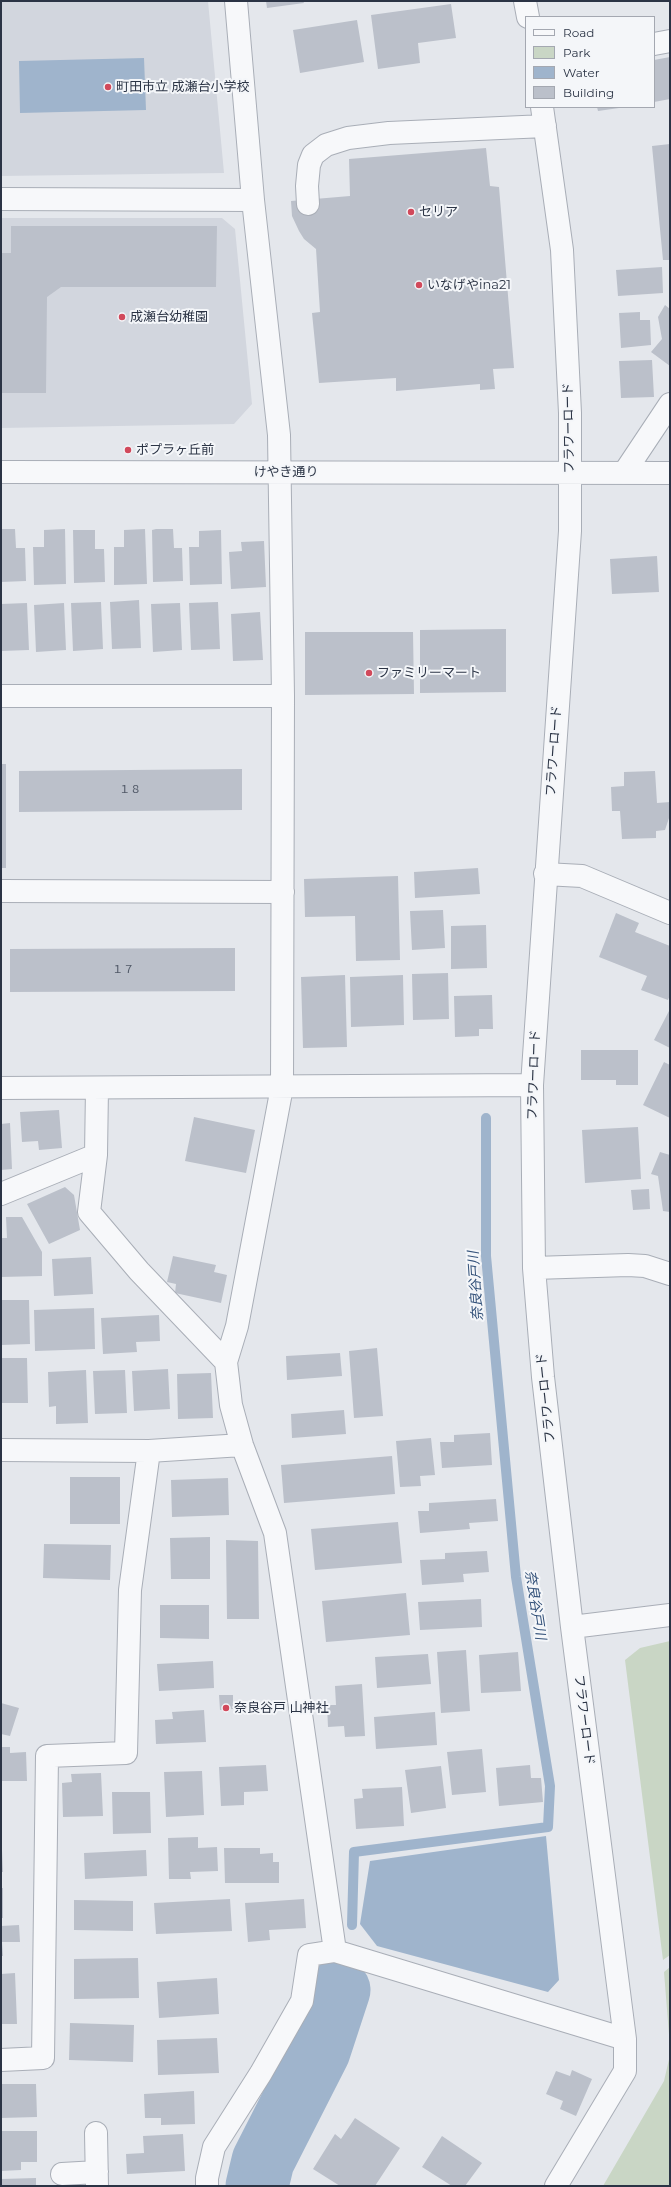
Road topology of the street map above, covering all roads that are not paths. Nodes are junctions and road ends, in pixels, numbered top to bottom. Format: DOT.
graph roads {
  1 [pos="236,1"];
  2 [pos="525,1"];
  3 [pos="528,16"];
  4 [pos="670,41"];
  5 [pos="655,44"];
  6 [pos="543,117"];
  7 [pos="1,199"];
  8 [pos="253,200"];
  9 [pos="308,204"];
  10 [pos="670,404"];
  11 [pos="1,472"];
  12 [pos="280,472"];
  13 [pos="570,473"];
  14 [pos="624,473"];
  15 [pos="670,473"];
  16 [pos="1,696"];
  17 [pos="283,696"];
  18 [pos="545,874"];
  19 [pos="1,890"];
  20 [pos="283,892"];
  21 [pos="670,913"];
  22 [pos="532,1085"];
  23 [pos="282,1087"];
  24 [pos="1,1088"];
  25 [pos="97,1088"];
  26 [pos="96,1155"];
  27 [pos="1,1194"];
  28 [pos="534,1268"];
  29 [pos="670,1274"];
  30 [pos="226,1362"];
  31 [pos="242,1445"];
  32 [pos="1,1450"];
  33 [pos="149,1451"];
  34 [pos="670,1614"];
  35 [pos="572,1627"];
  36 [pos="335,1951"];
  37 [pos="625,2039"];
  38 [pos="1,2060"];
  39 [pos="96,2133"];
  40 [pos="62,2174"];
  41 [pos="97,2179"];
  42 [pos="207,2186"];
  43 [pos="556,2186"];
  1 -- 8 [label="street"];
  2 -- 3 [label="street"];
  4 -- 5 [label="street"];
  6 -- 9 [label="street"];
  6 -- 13 [label="street, フラワーロード"];
  7 -- 8 [label="street"];
  8 -- 12 [label="street"];
  10 -- 14 [label="street"];
  11 -- 12 [label="street, けやき通り"];
  12 -- 13 [label="street, けやき通り"];
  12 -- 17 [label="street"];
  13 -- 14 [label="street, けやき通り"];
  13 -- 18 [label="street, フラワーロード"];
  14 -- 15 [label="street, けやき通り"];
  16 -- 17 [label="street"];
  17 -- 20 [label="street"];
  18 -- 21 [label="street"];
  18 -- 22 [label="street, フラワーロード"];
  19 -- 20 [label="street"];
  20 -- 23 [label="street"];
  22 -- 23 [label="street"];
  22 -- 28 [label="street, フラワーロード"];
  23 -- 25 [label="street"];
  23 -- 30 [label="street"];
  24 -- 25 [label="street"];
  25 -- 26 [label="street"];
  26 -- 27 [label="street"];
  26 -- 30 [label="street"];
  28 -- 29 [label="street"];
  28 -- 35 [label="street, フラワーロード"];
  30 -- 31 [label="street"];
  31 -- 33 [label="street"];
  31 -- 36 [label="street"];
  32 -- 33 [label="street"];
  33 -- 38 [label="street"];
  34 -- 35 [label="street"];
  35 -- 37 [label="street, フラワーロード"];
  36 -- 37 [label="street"];
  36 -- 42 [label="street"];
  37 -- 43 [label="street, フラワーロード"];
  39 -- 41 [label="street"];
  40 -- 41 [label="street"];
}
